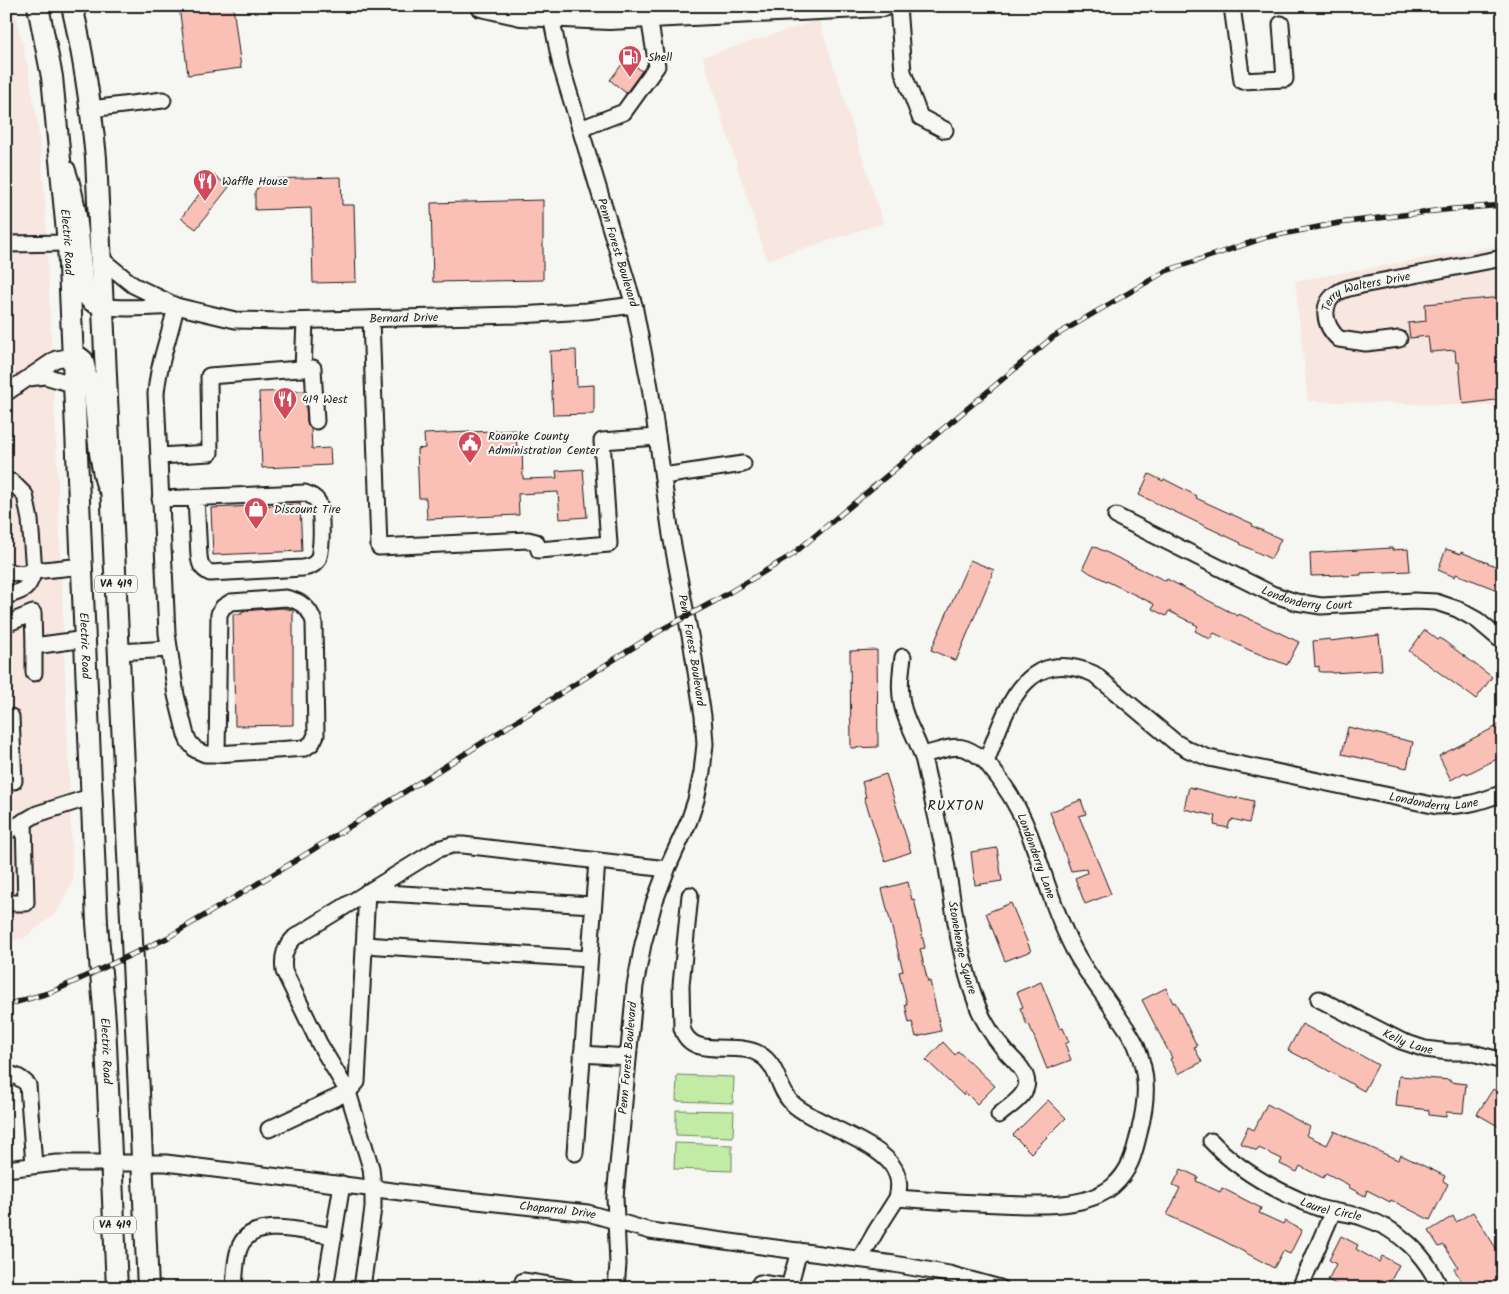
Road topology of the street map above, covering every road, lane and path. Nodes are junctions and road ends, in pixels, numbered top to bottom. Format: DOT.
graph roads {
  1 [pos="38,6"];
  2 [pos="72,6"];
  3 [pos="481,6"];
  4 [pos="883,6"];
  5 [pos="898,6"];
  6 [pos="1232,6"];
  7 [pos="551,11"];
  8 [pos="649,17"];
  9 [pos="1281,24"];
  10 [pos="163,100"];
  11 [pos="91,109"];
  12 [pos="580,130"];
  13 [pos="945,130"];
  14 [pos="60,149"];
  15 [pos="68,243"];
  16 [pos="6,244"];
  17 [pos="100,258"];
  18 [pos="1503,258"];
  19 [pos="634,305"];
  20 [pos="103,306"];
  21 [pos="176,306"];
  22 [pos="371,319"];
  23 [pos="305,320"];
  24 [pos="1399,339"];
  25 [pos="73,356"];
  26 [pos="303,369"];
  27 [pos="29,378"];
  28 [pos="74,385"];
  29 [pos="6,393"];
  30 [pos="316,421"];
  31 [pos="657,437"];
  32 [pos="159,456"];
  33 [pos="743,464"];
  34 [pos="662,476"];
  35 [pos="6,482"];
  36 [pos="196,498"];
  37 [pos="160,499"];
  38 [pos="112,503"];
  39 [pos="1116,516"];
  40 [pos="83,566"];
  41 [pos="17,579"];
  42 [pos="6,624"];
  43 [pos="86,639"];
  44 [pos="1503,642"];
  45 [pos="34,646"];
  46 [pos="169,649"];
  47 [pos="119,652"];
  48 [pos="903,657"];
  49 [pos="34,673"];
  50 [pos="6,718"];
  51 [pos="217,754"];
  52 [pos="922,755"];
  53 [pos="986,762"];
  54 [pos="14,781"];
  55 [pos="1503,792"];
  56 [pos="93,796"];
  57 [pos="24,821"];
  58 [pos="6,832"];
  59 [pos="596,861"];
  60 [pos="667,869"];
  61 [pos="367,892"];
  62 [pos="690,895"];
  63 [pos="6,903"];
  64 [pos="593,905"];
  65 [pos="364,945"];
  66 [pos="589,959"];
  67 [pos="1319,999"];
  68 [pos="582,1054"];
  69 [pos="628,1056"];
  70 [pos="1503,1061"];
  71 [pos="6,1074"];
  72 [pos="348,1092"];
  73 [pos="999,1115"];
  74 [pos="269,1129"];
  75 [pos="1211,1141"];
  76 [pos="575,1153"];
  77 [pos="112,1163"];
  78 [pos="143,1164"];
  79 [pos="34,1165"];
  80 [pos="6,1169"];
  81 [pos="342,1184"];
  82 [pos="373,1188"];
  83 [pos="897,1198"];
  84 [pos="1333,1211"];
  85 [pos="616,1222"];
  86 [pos="334,1236"];
  87 [pos="799,1251"];
  88 [pos="860,1259"];
  89 [pos="760,1283"];
  90 [pos="792,1287"];
  91 [pos="117,1288"];
  92 [pos="148,1288"];
  93 [pos="234,1288"];
  94 [pos="325,1288"];
  95 [pos="362,1288"];
  96 [pos="522,1288"];
  97 [pos="568,1288"];
  98 [pos="616,1288"];
  99 [pos="1000,1288"];
  100 [pos="1300,1288"];
  101 [pos="1440,1288"];
  1 -- 14 [label="main road, Electric Road / VA 419"];
  2 -- 11 [label="main road, VA 419"];
  3 -- 7 [label="main road"];
  4 -- 8 [label="main road"];
  5 -- 13 [label="street"];
  6 -- 9 [label="street"];
  7 -- 8 [label="main road"];
  7 -- 12 [label="street, Penn Forest Boulevard"];
  8 -- 12 [label="street"];
  10 -- 11 [label="street"];
  11 -- 17 [label="main road, VA 419"];
  12 -- 19 [label="street, Penn Forest Boulevard"];
  14 -- 15 [label="main road, Electric Road / VA 419"];
  14 -- 20 [label="street"];
  15 -- 16 [label="street"];
  15 -- 25 [label="main road, Electric Road / VA 419"];
  17 -- 20 [label="main road, VA 419"];
  17 -- 21 [label="street, Bernard Drive"];
  18 -- 24 [label="street, Terry Walters Drive"];
  19 -- 22 [label="street, Bernard Drive"];
  19 -- 31 [label="street, Penn Forest Boulevard"];
  20 -- 21 [label="street, Bernard Drive"];
  20 -- 38 [label="main road, VA 419"];
  21 -- 23 [label="street, Bernard Drive"];
  21 -- 32 [label="street"];
  22 -- 23 [label="street, Bernard Drive"];
  22 -- 31 [label="street"];
  23 -- 26 [label="street"];
  25 -- 27 [label="street"];
  25 -- 28 [label="main road, Electric Road / VA 419"];
  25 -- 38 [label="street"];
  26 -- 30 [label="street"];
  26 -- 32 [label="street"];
  27 -- 28 [label="street"];
  27 -- 29 [label="street"];
  28 -- 40 [label="main road, Electric Road / VA 419"];
  31 -- 34 [label="street, Penn Forest Boulevard"];
  32 -- 37 [label="street"];
  33 -- 34 [label="street"];
  34 -- 60 [label="street, Penn Forest Boulevard"];
  35 -- 41 [label="street"];
  36 -- 36 [label="street"];
  36 -- 37 [label="street"];
  37 -- 46 [label="street"];
  38 -- 47 [label="main road, VA 419"];
  39 -- 44 [label="street, Londonderry Court"];
  40 -- 41 [label="street"];
  40 -- 43 [label="main road, Electric Road / VA 419"];
  42 -- 45 [label="street"];
  43 -- 45 [label="street"];
  43 -- 56 [label="main road, Electric Road / VA 419"];
  45 -- 49 [label="street"];
  46 -- 47 [label="street"];
  46 -- 51 [label="street"];
  47 -- 78 [label="main road, VA 419"];
  48 -- 52 [label="street, Stonehenge Square"];
  50 -- 54 [label="street"];
  51 -- 51 [label="street"];
  52 -- 53 [label="street"];
  52 -- 73 [label="street, Stonehenge Square"];
  53 -- 55 [label="street, Londonderry Lane"];
  53 -- 83 [label="street, Londonderry Lane"];
  56 -- 57 [label="street"];
  56 -- 77 [label="main road, Electric Road / VA 419"];
  57 -- 58 [label="street"];
  57 -- 63 [label="street"];
  59 -- 60 [label="street"];
  59 -- 61 [label="street"];
  59 -- 64 [label="street"];
  60 -- 69 [label="street, Penn Forest Boulevard"];
  61 -- 64 [label="street"];
  61 -- 65 [label="street"];
  61 -- 72 [label="street"];
  62 -- 83 [label="street"];
  64 -- 66 [label="street"];
  65 -- 66 [label="street"];
  65 -- 72 [label="street"];
  66 -- 68 [label="street"];
  67 -- 70 [label="street, Kelly Lane"];
  68 -- 69 [label="street"];
  68 -- 76 [label="street"];
  69 -- 85 [label="street, Penn Forest Boulevard"];
  71 -- 79 [label="street"];
  72 -- 74 [label="street"];
  72 -- 82 [label="street"];
  75 -- 84 [label="street, Laurel Circle"];
  77 -- 78 [label="street, Chaparral Drive"];
  77 -- 79 [label="street, Chaparral Drive"];
  77 -- 91 [label="main road, Electric Road / VA 419"];
  78 -- 81 [label="street, Chaparral Drive"];
  78 -- 92 [label="main road, VA 419"];
  79 -- 80 [label="street, Chaparral Drive"];
  81 -- 82 [label="street, Chaparral Drive"];
  81 -- 86 [label="street"];
  82 -- 85 [label="street, Chaparral Drive"];
  82 -- 95 [label="street"];
  83 -- 88 [label="street"];
  84 -- 100 [label="street"];
  84 -- 101 [label="street, Laurel Circle"];
  85 -- 87 [label="street, Chaparral Drive"];
  85 -- 98 [label="street, Penn Forest Boulevard"];
  86 -- 93 [label="street"];
  86 -- 94 [label="street"];
  87 -- 88 [label="street, Chaparral Drive"];
  87 -- 90 [label="street"];
  88 -- 99 [label="street, Chaparral Drive"];
  89 -- 90 [label="street"];
  96 -- 97 [label="street"];
}
